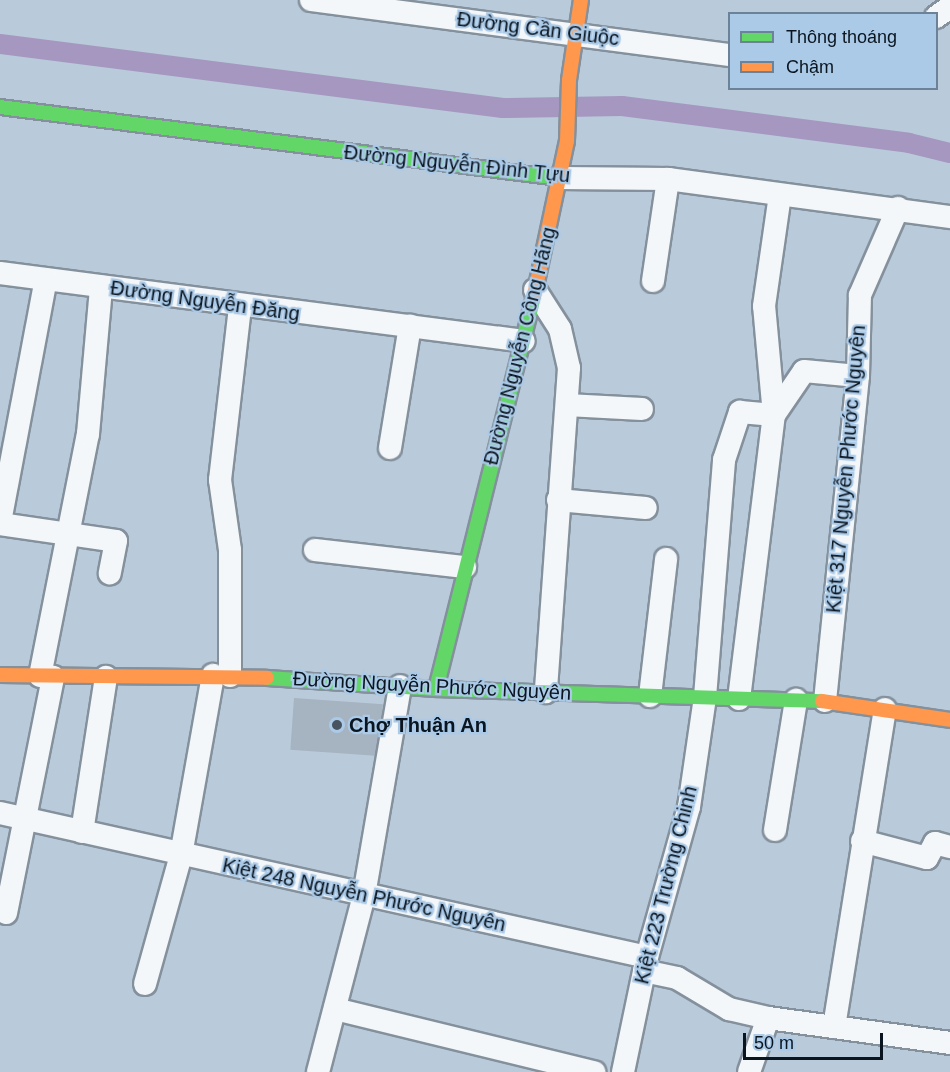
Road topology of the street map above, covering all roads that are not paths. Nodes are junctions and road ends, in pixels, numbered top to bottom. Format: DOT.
graph roads {
  1 [pos="311,0"];
  2 [pos="581,0"];
  3 [pos="577,33"];
  4 [pos="728,55"];
  5 [pos="0,107"];
  6 [pos="559,178"];
  7 [pos="668,179"];
  8 [pos="780,195"];
  9 [pos="898,208"];
  10 [pos="950,217"];
  11 [pos="0,273"];
  12 [pos="46,279"];
  13 [pos="653,280"];
  14 [pos="101,287"];
  15 [pos="536,290"];
  16 [pos="240,307"];
  17 [pos="410,326"];
  18 [pos="524,341"];
  19 [pos="858,376"];
  20 [pos="567,405"];
  21 [pos="642,409"];
  22 [pos="774,415"];
  23 [pos="390,448"];
  24 [pos="558,500"];
  25 [pos="646,508"];
  26 [pos="0,523"];
  27 [pos="68,534"];
  28 [pos="315,550"];
  29 [pos="666,559"];
  30 [pos="465,567"];
  31 [pos="110,573"];
  32 [pos="0,675"];
  33 [pos="222,676"];
  34 [pos="47,677"];
  35 [pos="106,678"];
  36 [pos="400,686"];
  37 [pos="436,689"];
  38 [pos="546,692"];
  39 [pos="650,696"];
  40 [pos="705,698"];
  41 [pos="740,699"];
  42 [pos="796,700"];
  43 [pos="825,701"];
  44 [pos="885,709"];
  45 [pos="950,720"];
  46 [pos="0,813"];
  47 [pos="26,819"];
  48 [pos="775,831"];
  49 [pos="82,832"];
  50 [pos="862,841"];
  51 [pos="950,847"];
  52 [pos="181,855"];
  53 [pos="364,894"];
  54 [pos="6,913"];
  55 [pos="645,964"];
  56 [pos="145,984"];
  57 [pos="335,1009"];
  58 [pos="768,1018"];
  59 [pos="834,1027"];
  60 [pos="950,1043"];
  61 [pos="318,1072"];
  62 [pos="594,1072"];
  63 [pos="623,1072"];
  64 [pos="748,1072"];
  1 -- 3 [label="street, Đường Cần Giuộc"];
  2 -- 3 [label="street, Đường Nguyễn Công Hãng"];
  3 -- 4 [label="street, Đường Cần Giuộc"];
  3 -- 6 [label="street, Đường Nguyễn Công Hãng"];
  5 -- 6 [label="street, Đường Nguyễn Đình Tựu"];
  6 -- 7 [label="street, Đường Nguyễn Đình Tựu"];
  6 -- 15 [label="street, Đường Nguyễn Công Hãng"];
  7 -- 8 [label="street, Đường Nguyễn Đình Tựu"];
  7 -- 13 [label="street"];
  8 -- 9 [label="street, Đường Nguyễn Đình Tựu"];
  8 -- 22 [label="street"];
  9 -- 10 [label="street, Đường Nguyễn Đình Tựu"];
  9 -- 19 [label="street, Kiệt 317 Nguyễn Phước Nguyên"];
  11 -- 12 [label="street, Đường Nguyễn Đăng"];
  12 -- 14 [label="street, Đường Nguyễn Đăng"];
  12 -- 26 [label="street"];
  14 -- 16 [label="street, Đường Nguyễn Đăng"];
  14 -- 27 [label="street"];
  15 -- 18 [label="street, Đường Nguyễn Công Hãng"];
  15 -- 20 [label="street"];
  16 -- 17 [label="street, Đường Nguyễn Đăng"];
  16 -- 33 [label="street"];
  17 -- 18 [label="street, Đường Nguyễn Đăng"];
  17 -- 23 [label="street"];
  18 -- 30 [label="street, Đường Nguyễn Công Hãng"];
  19 -- 22 [label="street"];
  19 -- 43 [label="street, Kiệt 317 Nguyễn Phước Nguyên"];
  20 -- 21 [label="street"];
  20 -- 24 [label="street"];
  22 -- 40 [label="street, Kiệt 223 Trường Chinh"];
  22 -- 41 [label="street"];
  24 -- 25 [label="street"];
  24 -- 38 [label="street"];
  26 -- 27 [label="street"];
  27 -- 31 [label="street"];
  27 -- 34 [label="street"];
  28 -- 30 [label="street"];
  29 -- 39 [label="street"];
  30 -- 37 [label="street, Đường Nguyễn Công Hãng"];
  32 -- 34 [label="street, Đường Nguyễn Phước Nguyên"];
  33 -- 35 [label="street, Đường Nguyễn Phước Nguyên"];
  33 -- 36 [label="street, Đường Nguyễn Phước Nguyên"];
  33 -- 52 [label="street"];
  34 -- 35 [label="street, Đường Nguyễn Phước Nguyên"];
  34 -- 47 [label="street"];
  35 -- 49 [label="street"];
  36 -- 37 [label="street, Đường Nguyễn Phước Nguyên"];
  36 -- 53 [label="street"];
  37 -- 38 [label="street, Đường Nguyễn Phước Nguyên"];
  38 -- 39 [label="street, Đường Nguyễn Phước Nguyên"];
  39 -- 40 [label="street, Đường Nguyễn Phước Nguyên"];
  40 -- 41 [label="street, Đường Nguyễn Phước Nguyên"];
  40 -- 55 [label="street, Kiệt 223 Trường Chinh"];
  41 -- 42 [label="street, Đường Nguyễn Phước Nguyên"];
  42 -- 43 [label="street, Đường Nguyễn Phước Nguyên"];
  42 -- 48 [label="street"];
  43 -- 44 [label="street, Đường Nguyễn Phước Nguyên"];
  44 -- 45 [label="street, Đường Nguyễn Phước Nguyên"];
  44 -- 50 [label="street"];
  46 -- 47 [label="street, Kiệt 248 Nguyễn Phước Nguyên"];
  47 -- 49 [label="street, Kiệt 248 Nguyễn Phước Nguyên"];
  47 -- 54 [label="street"];
  49 -- 52 [label="street, Kiệt 248 Nguyễn Phước Nguyên"];
  50 -- 51 [label="street"];
  50 -- 59 [label="street"];
  52 -- 53 [label="street, Kiệt 248 Nguyễn Phước Nguyên"];
  52 -- 56 [label="street"];
  53 -- 55 [label="street, Kiệt 248 Nguyễn Phước Nguyên"];
  53 -- 57 [label="street"];
  55 -- 58 [label="street, Kiệt 248 Nguyễn Phước Nguyên"];
  55 -- 63 [label="street, Kiệt 223 Trường Chinh"];
  57 -- 61 [label="street"];
  57 -- 62 [label="street"];
  58 -- 59 [label="street, Kiệt 248 Nguyễn Phước Nguyên"];
  58 -- 64 [label="street"];
  59 -- 60 [label="street, Kiệt 248 Nguyễn Phước Nguyên"];
}
